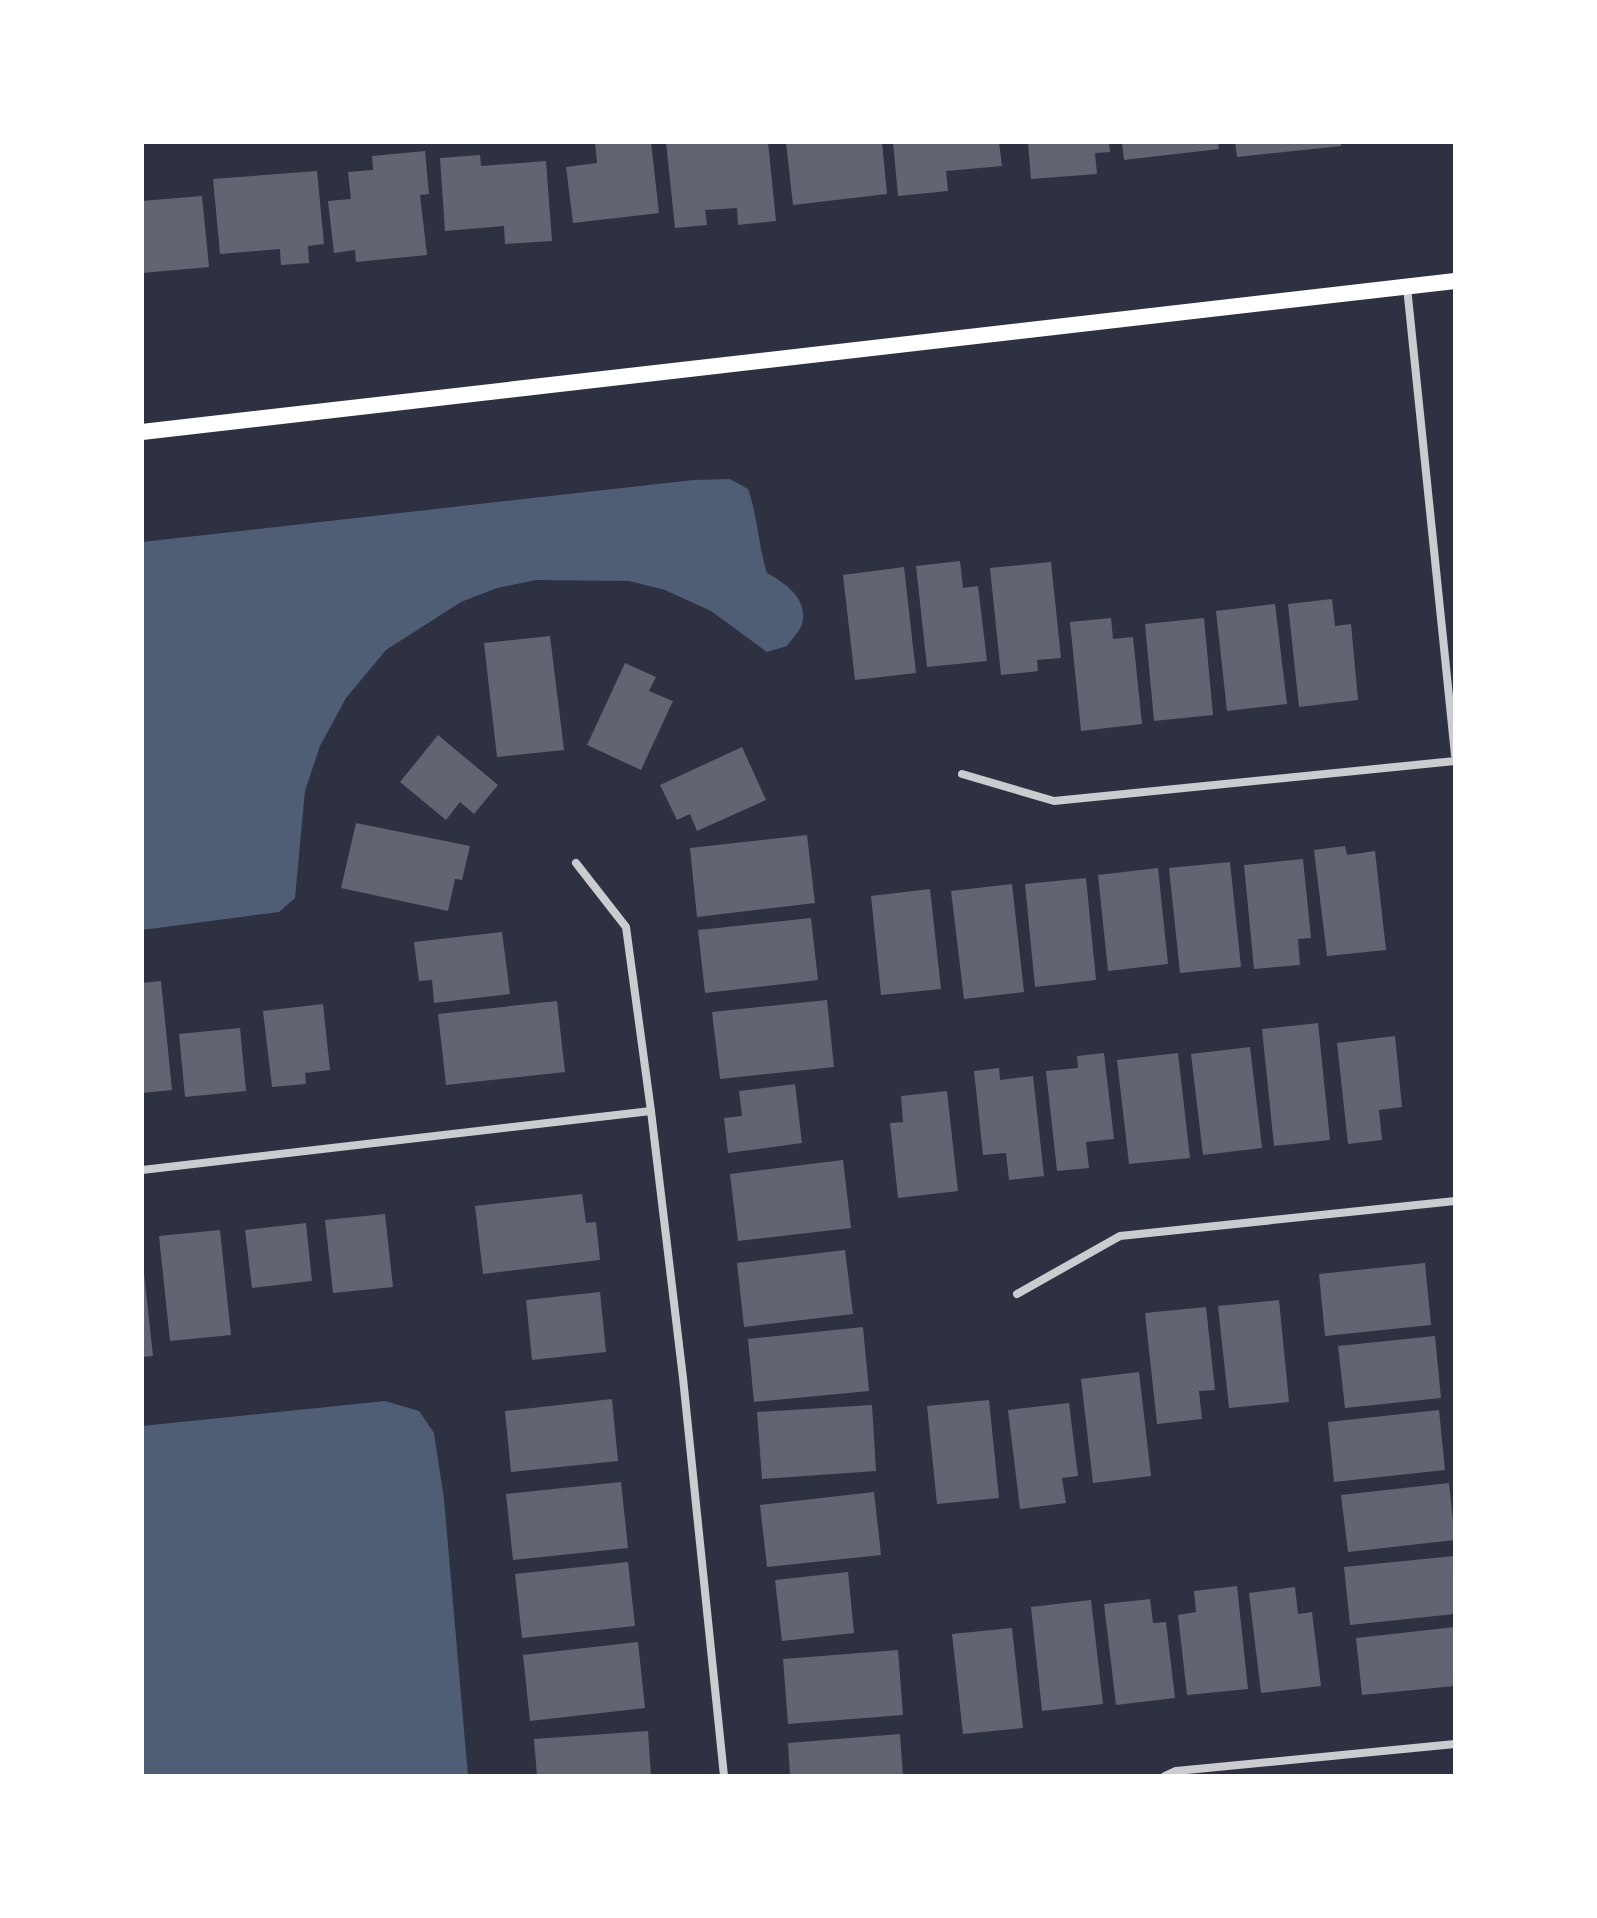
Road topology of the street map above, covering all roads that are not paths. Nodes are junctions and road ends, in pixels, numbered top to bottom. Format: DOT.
graph roads {
  1 [pos="1455,281"];
  2 [pos="1407,287"];
  3 [pos="142,432"];
  4 [pos="1455,755"];
  5 [pos="1455,761"];
  6 [pos="962,774"];
  7 [pos="576,863"];
  8 [pos="651,1111"];
  9 [pos="142,1170"];
  10 [pos="1455,1201"];
  11 [pos="1017,1294"];
  12 [pos="1455,1744"];
  13 [pos="724,1776"];
  14 [pos="1165,1776"];
  1 -- 2 [label="main road"];
  2 -- 3 [label="main road"];
  2 -- 4 [label="street"];
  5 -- 6 [label="street"];
  7 -- 8 [label="street"];
  8 -- 9 [label="street"];
  8 -- 13 [label="street"];
  10 -- 11 [label="street"];
  12 -- 14 [label="street"];
}
